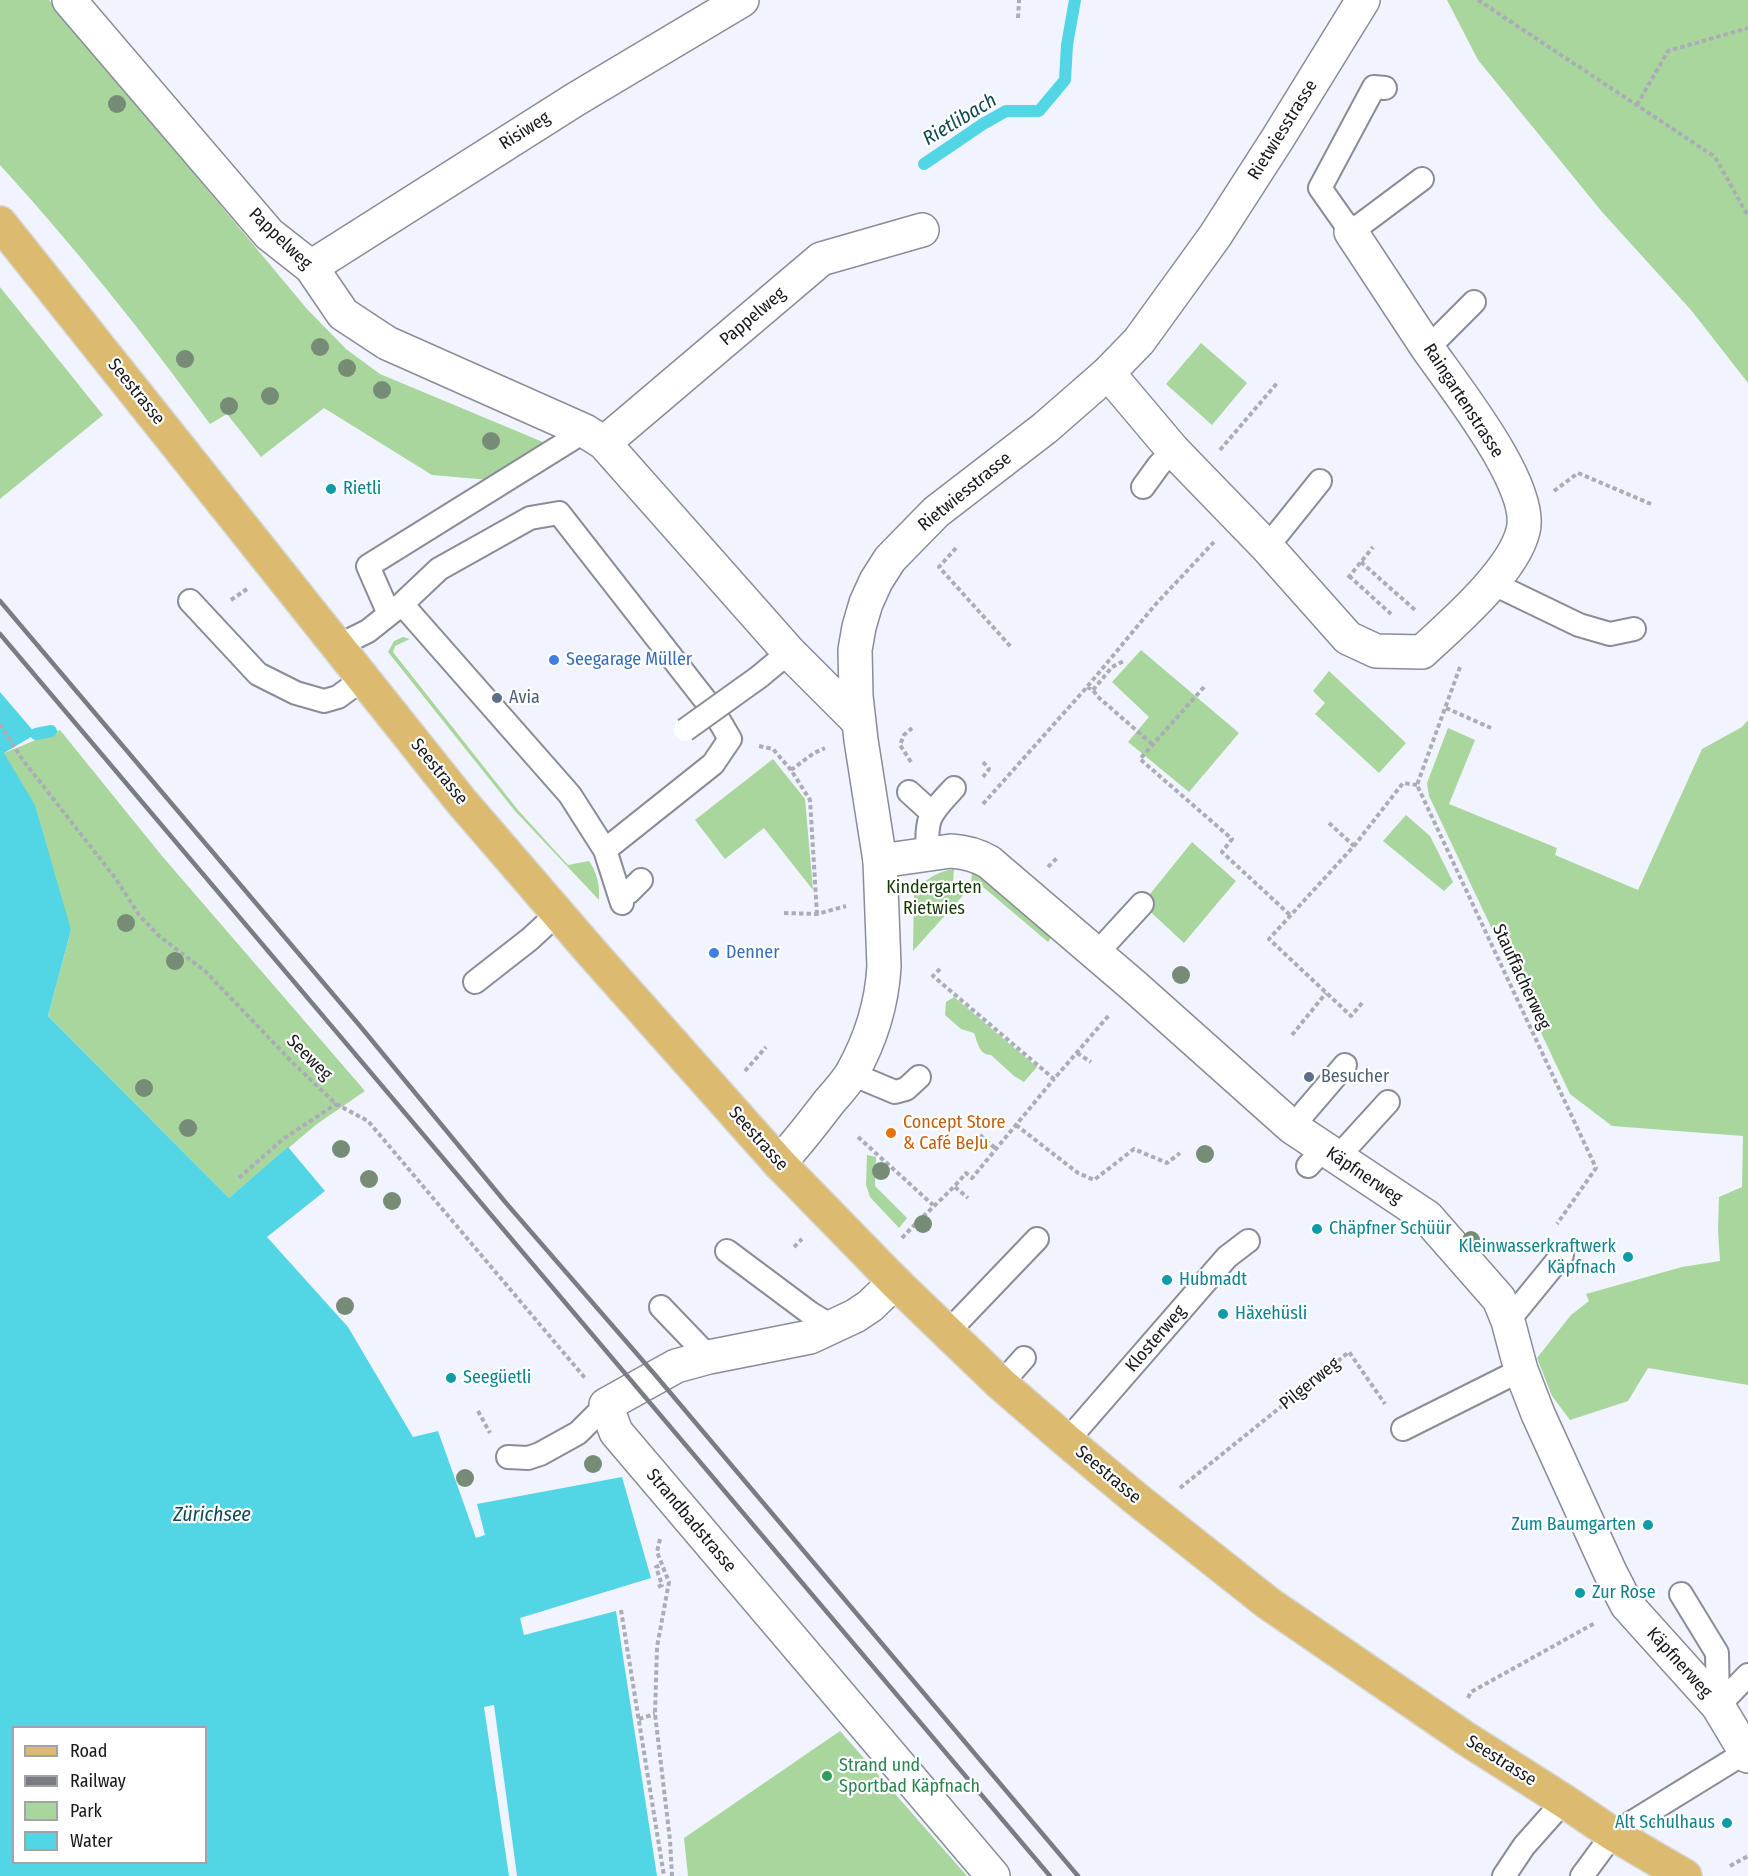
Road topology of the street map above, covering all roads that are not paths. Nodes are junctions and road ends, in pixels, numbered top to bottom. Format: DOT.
graph roads {
  1 [pos="69,0"];
  2 [pos="742,0"];
  3 [pos="1363,0"];
  4 [pos="1385,88"];
  5 [pos="1422,179"];
  6 [pos="0,224"];
  7 [pos="922,230"];
  8 [pos="1351,232"];
  9 [pos="311,267"];
  10 [pos="1474,302"];
  11 [pos="1428,348"];
  12 [pos="1108,373"];
  13 [pos="594,437"];
  14 [pos="1173,450"];
  15 [pos="1320,481"];
  16 [pos="1143,487"];
  17 [pos="1266,547"];
  18 [pos="1492,583"];
  19 [pos="190,601"];
  20 [pos="395,609"];
  21 [pos="1634,630"];
  22 [pos="338,645"];
  23 [pos="789,651"];
  24 [pos="364,678"];
  25 [pos="858,721"];
  26 [pos="685,730"];
  27 [pos="954,788"];
  28 [pos="909,792"];
  29 [pos="931,812"];
  30 [pos="605,850"];
  31 [pos="928,854"];
  32 [pos="880,861"];
  33 [pos="631,892"];
  34 [pos="1142,904"];
  35 [pos="557,914"];
  36 [pos="1096,954"];
  37 [pos="475,982"];
  38 [pos="1345,1065"];
  39 [pos="852,1074"];
  40 [pos="919,1077"];
  41 [pos="1388,1102"];
  42 [pos="1292,1127"];
  43 [pos="1323,1158"];
  44 [pos="778,1163"];
  45 [pos="1037,1239"];
  46 [pos="1248,1240"];
  47 [pos="727,1251"];
  48 [pos="1562,1255"];
  49 [pos="895,1282"];
  50 [pos="661,1307"];
  51 [pos="1508,1321"];
  52 [pos="833,1327"];
  53 [pos="947,1333"];
  54 [pos="709,1357"];
  55 [pos="1024,1358"];
  56 [pos="1521,1370"];
  57 [pos="1001,1384"];
  58 [pos="606,1405"];
  59 [pos="1403,1429"];
  60 [pos="1067,1441"];
  61 [pos="508,1457"];
  62 [pos="1681,1594"];
  63 [pos="1748,1676"];
  64 [pos="1718,1706"];
  65 [pos="1747,1754"];
  66 [pos="1564,1801"];
  67 [pos="1613,1834"];
  68 [pos="993,1876"];
  69 [pos="1504,1876"];
  70 [pos="1582,1876"];
  71 [pos="1685,1876"];
  1 -- 9 [label="street, Pappelweg"];
  2 -- 9 [label="street, Risiweg"];
  3 -- 12 [label="street, Rietwiesstrasse"];
  4 -- 8 [label="lane, Raingartenstrasse"];
  5 -- 8 [label="lane"];
  6 -- 22 [label="main road, Seestrasse"];
  7 -- 13 [label="street, Pappelweg"];
  8 -- 11 [label="street, Raingartenstrasse"];
  9 -- 13 [label="street, Pappelweg"];
  10 -- 11 [label="lane"];
  11 -- 18 [label="street, Raingartenstrasse"];
  12 -- 14 [label="street, Raingartenstrasse"];
  12 -- 25 [label="street, Rietwiesstrasse"];
  13 -- 20 [label="lane"];
  13 -- 23 [label="street, Pappelweg"];
  14 -- 16 [label="lane"];
  14 -- 17 [label="street, Raingartenstrasse"];
  15 -- 17 [label="lane"];
  17 -- 18 [label="street, Raingartenstrasse"];
  18 -- 21 [label="lane"];
  19 -- 24 [label="lane"];
  20 -- 22 [label="lane"];
  20 -- 30 [label="lane"];
  20 -- 30 [label="lane"];
  22 -- 24 [label="main road, Seestrasse"];
  23 -- 25 [label="street, Pappelweg"];
  23 -- 26 [label="lane, bridge"];
  24 -- 35 [label="main road, Seestrasse"];
  25 -- 32 [label="street, Rietwiesstrasse"];
  27 -- 29 [label="lane"];
  28 -- 29 [label="lane"];
  29 -- 31 [label="lane"];
  30 -- 33 [label="lane"];
  31 -- 32 [label="street, Käpfnerweg"];
  31 -- 36 [label="street, Käpfnerweg"];
  32 -- 39 [label="street, Rietwiesstrasse"];
  34 -- 36 [label="lane"];
  35 -- 37 [label="lane"];
  35 -- 44 [label="main road, Seestrasse"];
  36 -- 42 [label="street, Käpfnerweg"];
  38 -- 42 [label="lane"];
  39 -- 40 [label="lane"];
  39 -- 44 [label="street, Rietwiesstrasse"];
  41 -- 43 [label="lane"];
  42 -- 43 [label="street, Käpfnerweg"];
  43 -- 51 [label="street, Käpfnerweg"];
  44 -- 49 [label="main road, Seestrasse"];
  45 -- 53 [label="lane"];
  46 -- 60 [label="lane, Klosterweg"];
  47 -- 52 [label="lane"];
  48 -- 51 [label="lane"];
  49 -- 52 [label="street"];
  49 -- 53 [label="main road, Seestrasse"];
  50 -- 54 [label="lane"];
  51 -- 56 [label="street, Käpfnerweg"];
  52 -- 54 [label="street"];
  53 -- 57 [label="main road, Seestrasse"];
  54 -- 58 [label="street"];
  55 -- 57 [label="lane"];
  56 -- 59 [label="lane"];
  56 -- 64 [label="street, Käpfnerweg"];
  57 -- 60 [label="main road, Seestrasse"];
  58 -- 61 [label="lane"];
  58 -- 68 [label="street, Strandbadstrasse"];
  60 -- 66 [label="main road, Seestrasse"];
  62 -- 64 [label="lane"];
  63 -- 64 [label="lane"];
  64 -- 65 [label="street, Käpfnerweg"];
  65 -- 67 [label="lane"];
  66 -- 67 [label="main road, Seestrasse"];
  66 -- 69 [label="lane"];
  67 -- 70 [label="lane"];
  67 -- 71 [label="main road, Seestrasse"];
}
